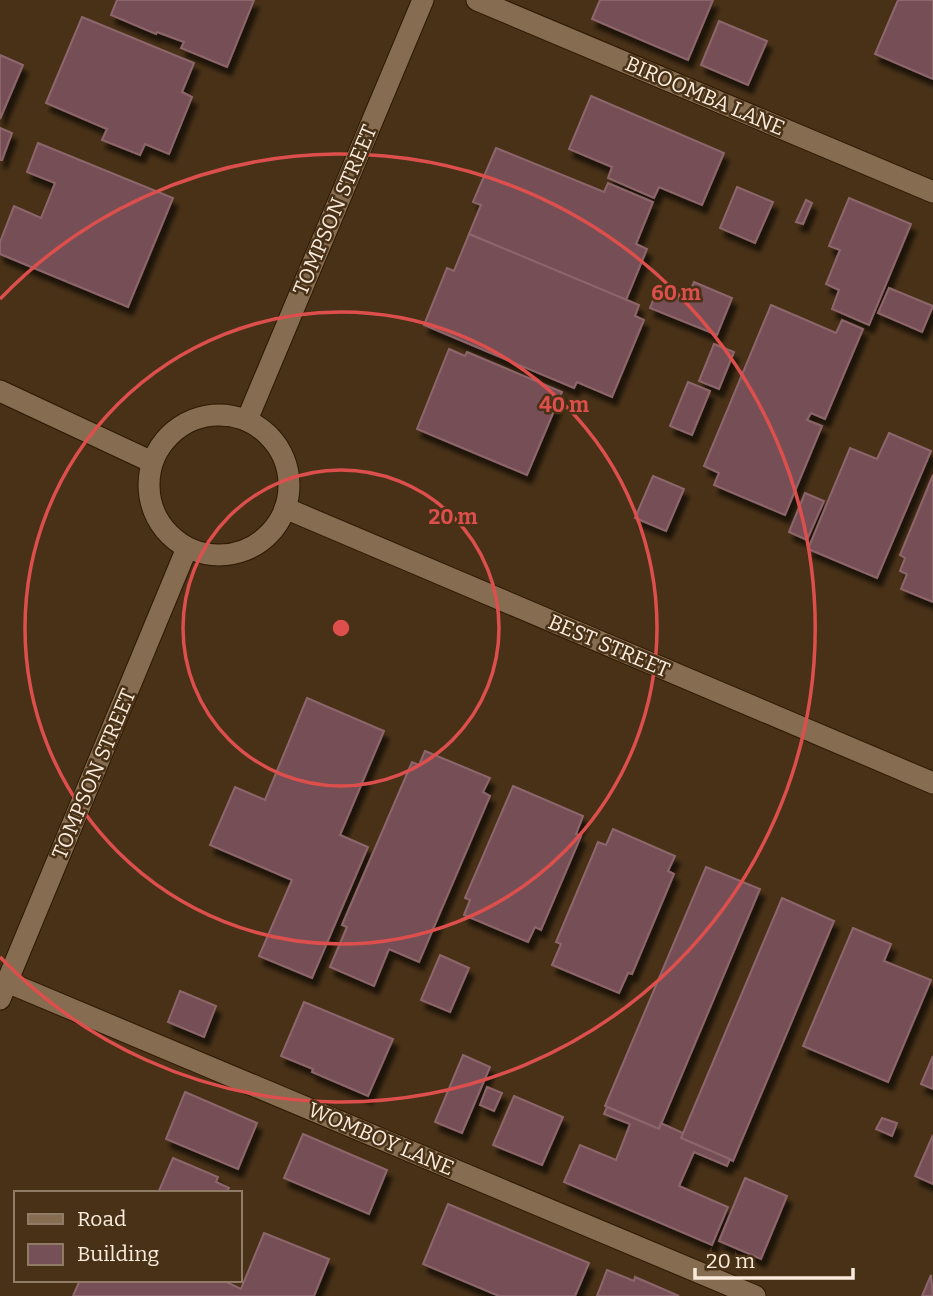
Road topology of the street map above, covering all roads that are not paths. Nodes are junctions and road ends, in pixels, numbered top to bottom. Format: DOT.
graph roads {
  1 [pos="423,0"];
  2 [pos="477,0"];
  3 [pos="933,192"];
  4 [pos="0,391"];
  5 [pos="247,420"];
  6 [pos="152,462"];
  7 [pos="285,509"];
  8 [pos="187,548"];
  9 [pos="933,783"];
  10 [pos="4,991"];
  11 [pos="755,1296"];
  1 -- 5 [label="street, TOMPSON STREET"];
  2 -- 3 [label="street, BIROOMBA LANE"];
  4 -- 6 [label="street"];
  5 -- 6 [label="street"];
  5 -- 7 [label="street"];
  6 -- 8 [label="street"];
  7 -- 8 [label="street"];
  7 -- 9 [label="street, BEST STREET"];
  8 -- 10 [label="street, TOMPSON STREET"];
  10 -- 11 [label="street, WOMBOY LANE"];
}
